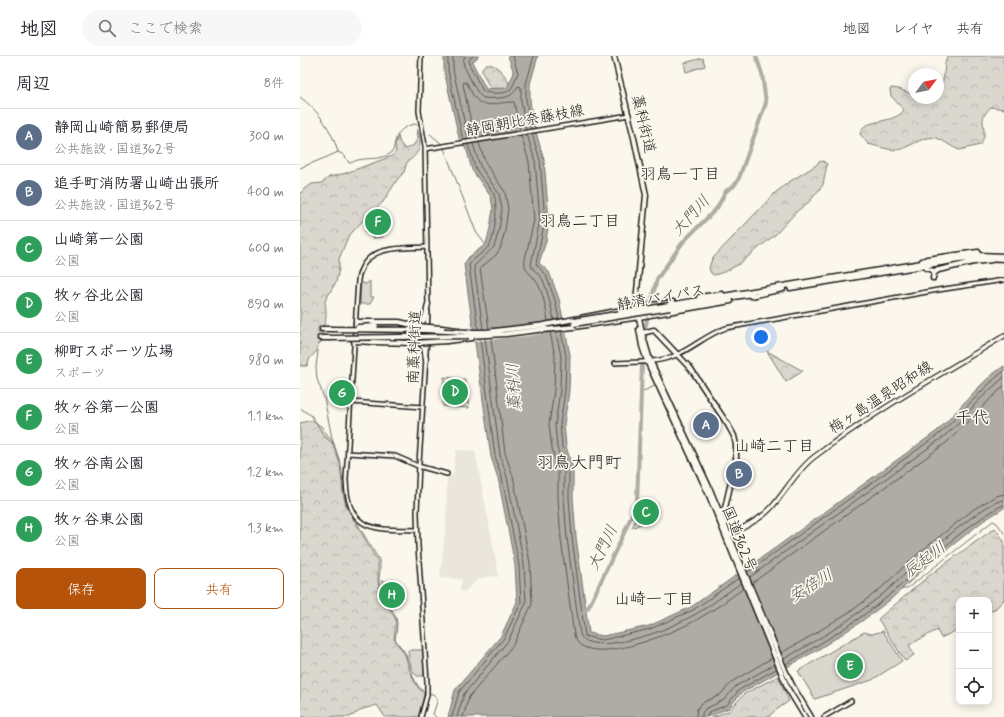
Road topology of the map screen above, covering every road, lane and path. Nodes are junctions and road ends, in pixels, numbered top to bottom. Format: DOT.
graph roads {
  1 [pos="421,56"];
  2 [pos="614,56"];
  3 [pos="629,114"];
  4 [pos="424,149"];
  5 [pos="426,247"];
  6 [pos="1004,257"];
  7 [pos="922,261"];
  8 [pos="928,265"];
  9 [pos="938,270"];
  10 [pos="933,278"];
  11 [pos="1004,280"];
  12 [pos="770,288"];
  13 [pos="783,288"];
  14 [pos="428,304"];
  15 [pos="637,307"];
  16 [pos="670,307"];
  17 [pos="638,317"];
  18 [pos="356,322"];
  19 [pos="418,325"];
  20 [pos="428,325"];
  21 [pos="543,327"];
  22 [pos="322,329"];
  23 [pos="330,329"];
  24 [pos="642,332"];
  25 [pos="493,333"];
  26 [pos="1004,336"];
  27 [pos="320,338"];
  28 [pos="329,338"];
  29 [pos="354,341"];
  30 [pos="374,341"];
  31 [pos="417,341"];
  32 [pos="427,341"];
  33 [pos="678,354"];
  34 [pos="426,360"];
  35 [pos="649,360"];
  36 [pos="615,364"];
  37 [pos="351,402"];
  38 [pos="423,407"];
  39 [pos="348,453"];
  40 [pos="418,466"];
  41 [pos="447,474"];
  42 [pos="720,512"];
  43 [pos="418,530"];
  44 [pos="728,538"];
  45 [pos="851,701"];
  46 [pos="807,716"];
  47 [pos="420,717"];
  48 [pos="824,717"];
  1 -- 4 [label="street, 南藁科街道"];
  2 -- 3 [label="highway, 藁科街道"];
  3 -- 4 [label="street, 静岡朝比奈藤枝線"];
  3 -- 15 [label="highway, 藁科街道"];
  4 -- 5 [label="street, 南藁科街道"];
  5 -- 14 [label="street, 南藁科街道"];
  5 -- 18 [label="street"];
  6 -- 7 [label="highway"];
  6 -- 8 [label="highway, 静清バイパス"];
  6 -- 9 [label="highway"];
  8 -- 9 [label="highway"];
  8 -- 13 [label="highway, 静清バイパス"];
  9 -- 10 [label="highway"];
  11 -- 33 [label="street"];
  12 -- 13 [label="highway, 静清バイパス"];
  12 -- 15 [label="highway"];
  12 -- 16 [label="highway, 静清バイパス"];
  13 -- 16 [label="highway, 静清バイパス"];
  13 -- 17 [label="highway"];
  14 -- 19 [label="highway"];
  14 -- 20 [label="street, 南藁科街道"];
  15 -- 17 [label="highway, 藁科街道"];
  15 -- 21 [label="highway, bridge"];
  16 -- 21 [label="highway, 静清バイパス, bridge"];
  17 -- 21 [label="highway, bridge"];
  17 -- 24 [label="highway, 国道362号"];
  17 -- 35 [label="highway, 国道362号"];
  18 -- 25 [label="highway, bridge"];
  18 -- 29 [label="street"];
  19 -- 20 [label="highway"];
  19 -- 23 [label="highway, bridge"];
  20 -- 32 [label="street, 南藁科街道"];
  21 -- 25 [label="highway, 静清バイパス"];
  22 -- 23 [label="highway, 静清バイパス"];
  23 -- 25 [label="highway, 静清バイパス, bridge"];
  24 -- 33 [label="highway, 国道362号"];
  24 -- 35 [label="highway, 国道362号"];
  25 -- 28 [label="highway, 静清バイパス, bridge"];
  25 -- 30 [label="highway, bridge"];
  26 -- 44 [label="main road, 梅ヶ島温泉昭和線"];
  27 -- 28 [label="highway, 静清バイパス"];
  28 -- 30 [label="highway, bridge"];
  29 -- 30 [label="highway"];
  29 -- 37 [label="street"];
  30 -- 31 [label="highway"];
  31 -- 32 [label="highway"];
  31 -- 34 [label="highway"];
  32 -- 34 [label="street, 南藁科街道"];
  33 -- 35 [label="street"];
  33 -- 42 [label="highway, 国道362号"];
  34 -- 38 [label="street, 南藁科街道"];
  35 -- 36 [label="street"];
  35 -- 42 [label="highway, 国道362号"];
  35 -- 44 [label="highway, 国道362号"];
  37 -- 38 [label="street"];
  37 -- 39 [label="street"];
  38 -- 40 [label="street, 南藁科街道"];
  39 -- 40 [label="street"];
  39 -- 43 [label="street"];
  40 -- 41 [label="street"];
  40 -- 43 [label="street, 南藁科街道"];
  42 -- 44 [label="highway, 国道362号"];
  43 -- 47 [label="street, 南藁科街道"];
  44 -- 46 [label="highway, 国道362号"];
  45 -- 48 [label="street"];
}
